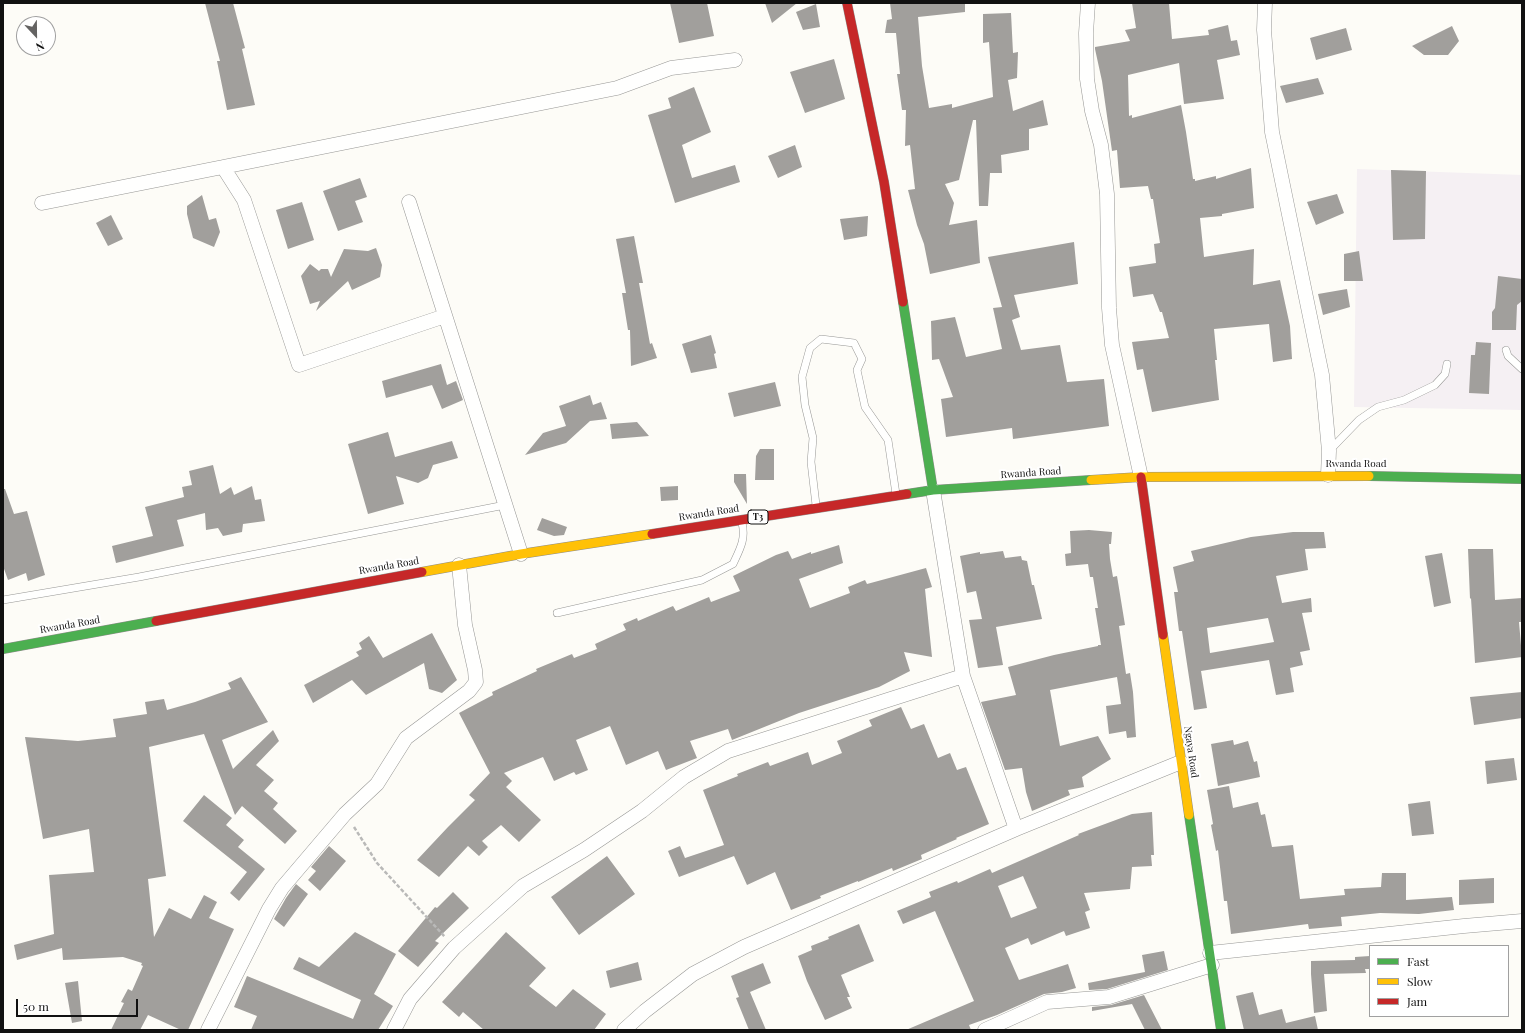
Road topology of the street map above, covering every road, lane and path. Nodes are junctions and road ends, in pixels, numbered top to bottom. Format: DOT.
graph roads {
  1 [pos="847,3"];
  2 [pos="1088,3"];
  3 [pos="1265,3"];
  4 [pos="735,60"];
  5 [pos="223,167"];
  6 [pos="409,202"];
  7 [pos="42,203"];
  8 [pos="445,316"];
  9 [pos="1506,350"];
  10 [pos="1447,364"];
  11 [pos="1522,369"];
  12 [pos="1329,451"];
  13 [pos="1328,475"];
  14 [pos="1141,477"];
  15 [pos="1522,479"];
  16 [pos="933,490"];
  17 [pos="896,495"];
  18 [pos="505,505"];
  19 [pos="816,507"];
  20 [pos="741,519"];
  21 [pos="521,554"];
  22 [pos="459,565"];
  23 [pos="3,600"];
  24 [pos="557,613"];
  25 [pos="3,649"];
  26 [pos="963,676"];
  27 [pos="1181,762"];
  28 [pos="345,814"];
  29 [pos="1016,829"];
  30 [pos="1522,921"];
  31 [pos="454,948"];
  32 [pos="1211,959"];
  33 [pos="208,1030"];
  34 [pos="394,1030"];
  35 [pos="624,1030"];
  36 [pos="985,1030"];
  37 [pos="1221,1030"];
  1 -- 16 [label="main road"];
  2 -- 14 [label="street"];
  3 -- 12 [label="street"];
  4 -- 5 [label="street"];
  5 -- 7 [label="street"];
  5 -- 8 [label="street"];
  6 -- 8 [label="street"];
  8 -- 18 [label="street"];
  9 -- 11 [label="lane"];
  10 -- 12 [label="lane"];
  12 -- 13 [label="street"];
  13 -- 14 [label="main road, Rwanda Road / T3"];
  13 -- 15 [label="main road, Rwanda Road / T3"];
  14 -- 16 [label="main road, Rwanda Road / T3"];
  14 -- 27 [label="main road, Ngaya Road"];
  16 -- 17 [label="main road, Rwanda Road / T3"];
  16 -- 26 [label="street"];
  17 -- 19 [label="main road, Rwanda Road / T3"];
  17 -- 19 [label="lane"];
  18 -- 21 [label="street"];
  18 -- 23 [label="lane"];
  19 -- 20 [label="main road, Rwanda Road / T3"];
  20 -- 21 [label="main road, Rwanda Road / T3"];
  20 -- 24 [label="lane"];
  21 -- 22 [label="main road, Rwanda Road / T3"];
  22 -- 25 [label="main road, Rwanda Road / T3"];
  22 -- 28 [label="street"];
  26 -- 29 [label="street"];
  26 -- 31 [label="street"];
  27 -- 29 [label="street"];
  27 -- 32 [label="main road, Ngaya Road"];
  28 -- 31 [label="path"];
  28 -- 33 [label="street"];
  29 -- 35 [label="street"];
  30 -- 32 [label="street"];
  31 -- 34 [label="street"];
  32 -- 36 [label="street"];
  32 -- 37 [label="main road, Ngaya Road"];
}
